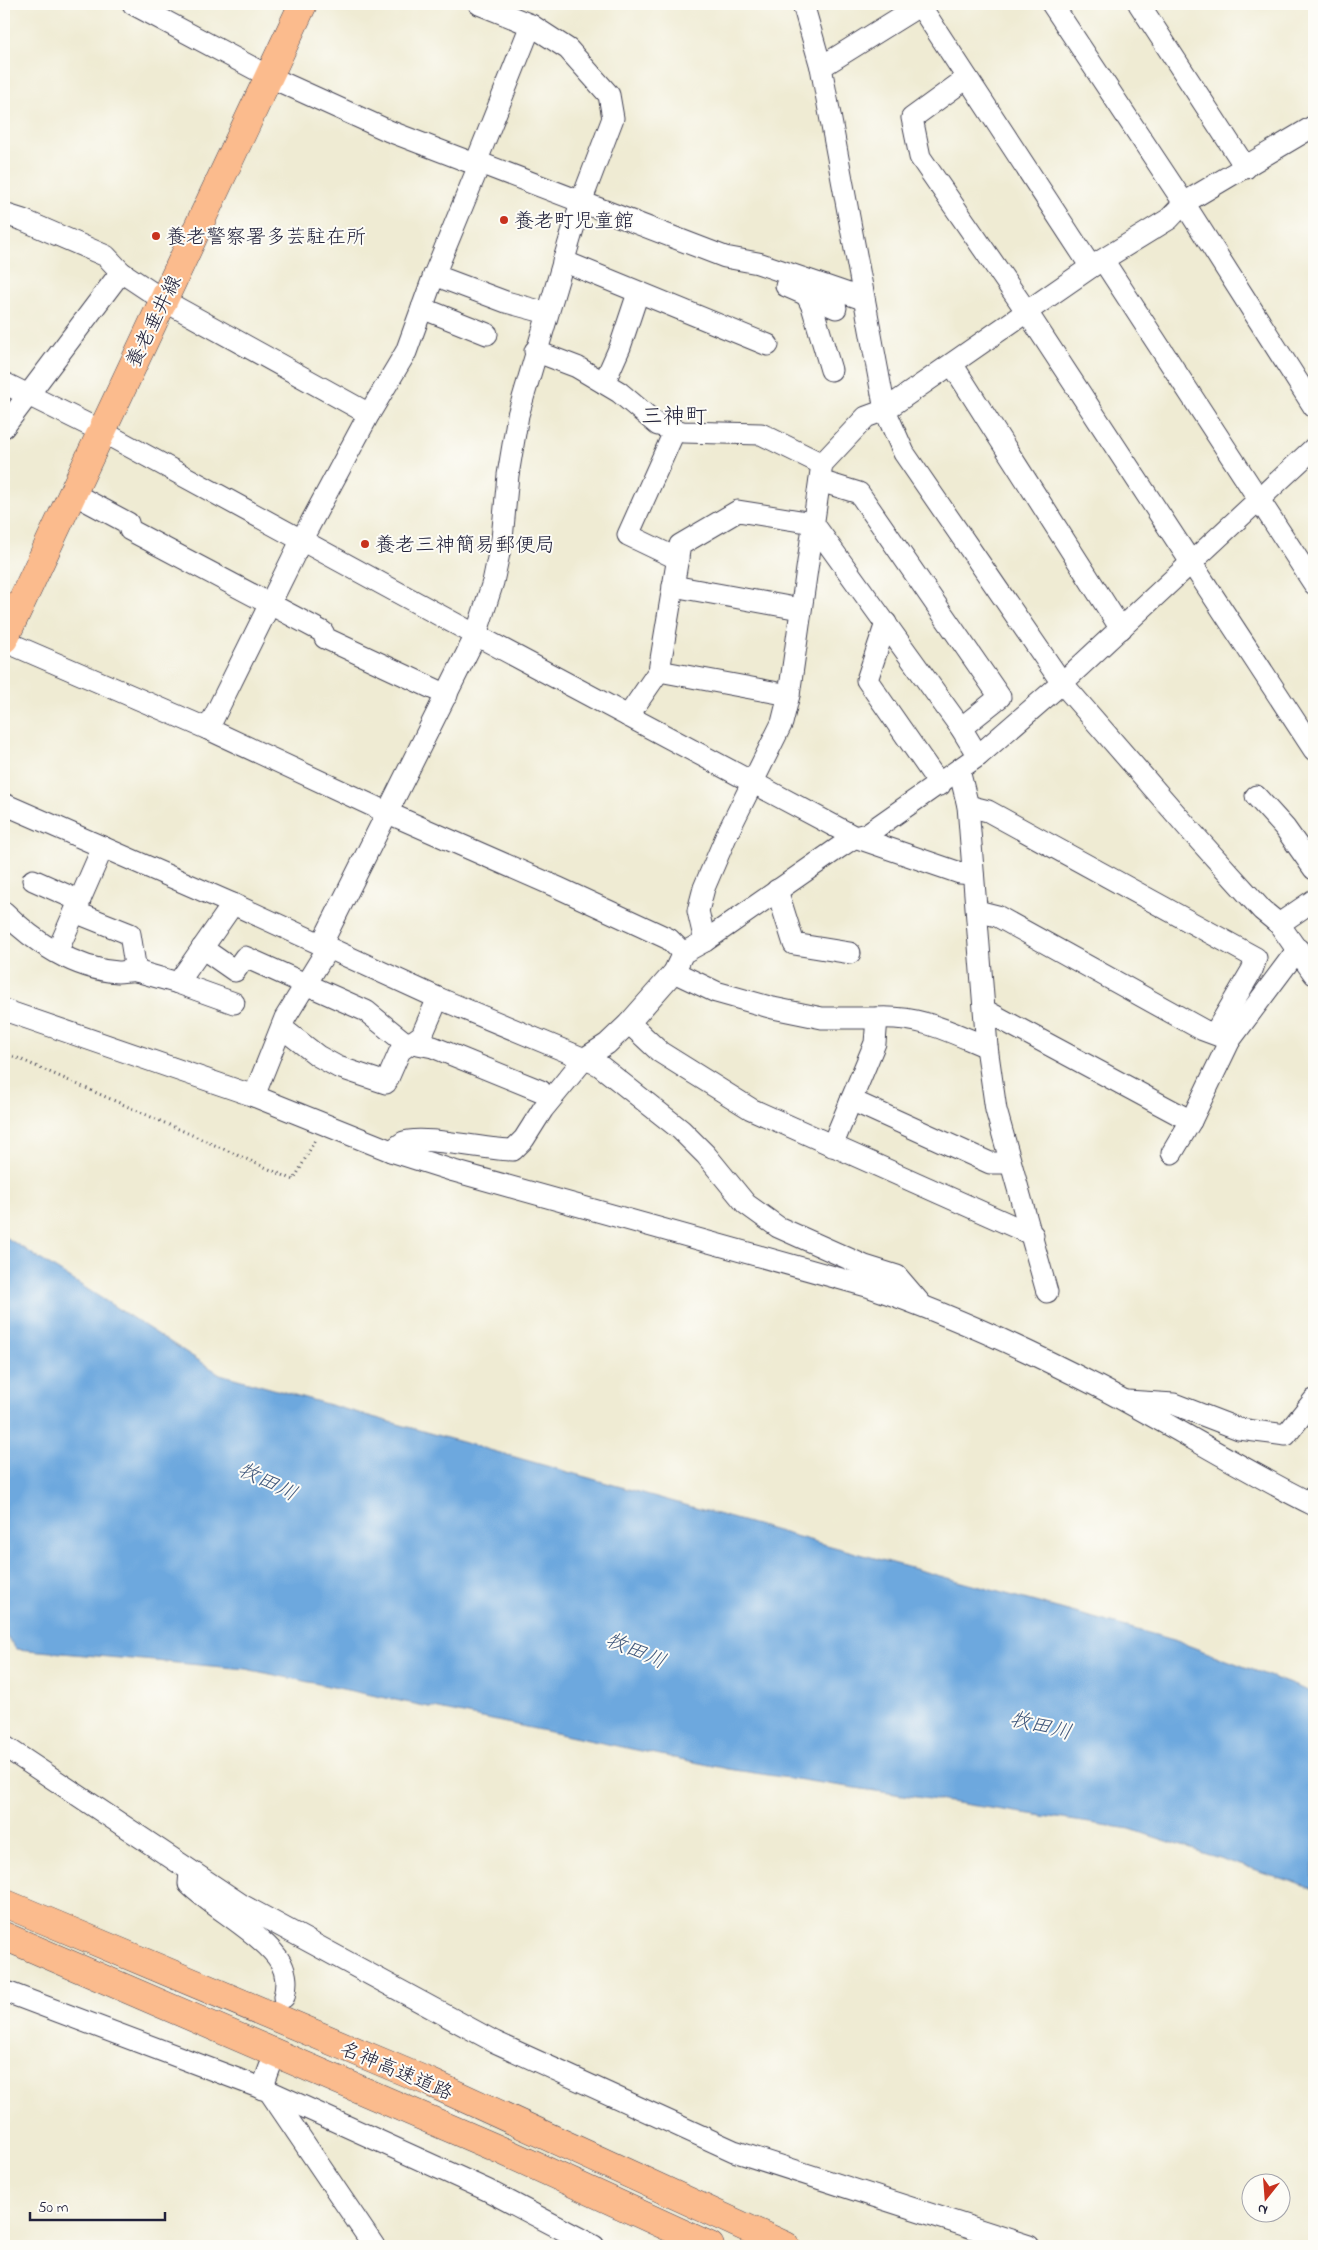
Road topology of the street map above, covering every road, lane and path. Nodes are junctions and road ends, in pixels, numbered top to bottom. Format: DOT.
graph roads {
  1 [pos="303,4"];
  2 [pos="479,4"];
  3 [pos="802,4"];
  4 [pos="920,4"];
  5 [pos="1052,4"];
  6 [pos="1138,4"];
  7 [pos="143,6"];
  8 [pos="531,25"];
  9 [pos="821,68"];
  10 [pos="270,77"];
  11 [pos="967,78"];
  12 [pos="1314,126"];
  13 [pos="480,163"];
  14 [pos="1246,168"];
  15 [pos="581,202"];
  16 [pos="1184,203"];
  17 [pos="4,214"];
  18 [pos="744,260"];
  19 [pos="563,261"];
  20 [pos="1097,263"];
  21 [pos="120,272"];
  22 [pos="434,275"];
  23 [pos="638,293"];
  24 [pos="806,294"];
  25 [pos="863,299"];
  26 [pos="163,300"];
  27 [pos="422,308"];
  28 [pos="836,308"];
  29 [pos="1028,312"];
  30 [pos="547,313"];
  31 [pos="487,334"];
  32 [pos="768,345"];
  33 [pos="535,351"];
  34 [pos="952,364"];
  35 [pos="831,370"];
  36 [pos="4,383"];
  37 [pos="604,383"];
  38 [pos="29,396"];
  39 [pos="1314,407"];
  40 [pos="884,410"];
  41 [pos="369,414"];
  42 [pos="4,428"];
  43 [pos="675,430"];
  44 [pos="101,431"];
  45 [pos="1314,448"];
  46 [pos="821,472"];
  47 [pos="72,493"];
  48 [pos="1259,500"];
  49 [pos="813,523"];
  50 [pos="302,539"];
  51 [pos="678,559"];
  52 [pos="1191,564"];
  53 [pos="1314,584"];
  54 [pos="673,586"];
  55 [pos="269,605"];
  56 [pos="800,609"];
  57 [pos="886,624"];
  58 [pos="1121,629"];
  59 [pos="476,635"];
  60 [pos="4,640"];
  61 [pos="659,672"];
  62 [pos="1062,683"];
  63 [pos="446,695"];
  64 [pos="788,695"];
  65 [pos="628,716"];
  66 [pos="961,728"];
  67 [pos="208,729"];
  68 [pos="1314,750"];
  69 [pos="978,756"];
  70 [pos="959,770"];
  71 [pos="753,783"];
  72 [pos="940,785"];
  73 [pos="1256,796"];
  74 [pos="4,804"];
  75 [pos="968,806"];
  76 [pos="388,813"];
  77 [pos="855,837"];
  78 [pos="103,847"];
  79 [pos="1314,869"];
  80 [pos="973,874"];
  81 [pos="33,880"];
  82 [pos="777,890"];
  83 [pos="1314,900"];
  84 [pos="234,904"];
  85 [pos="78,907"];
  86 [pos="977,911"];
  87 [pos="4,912"];
  88 [pos="1278,924"];
  89 [pos="705,941"];
  90 [pos="325,946"];
  91 [pos="202,948"];
  92 [pos="1298,949"];
  93 [pos="57,952"];
  94 [pos="850,953"];
  95 [pos="679,962"];
  96 [pos="136,971"];
  97 [pos="1314,974"];
  98 [pos="178,983"];
  99 [pos="307,984"];
  100 [pos="438,998"];
  101 [pos="234,1003"];
  102 [pos="4,1010"];
  103 [pos="986,1011"];
  104 [pos="877,1018"];
  105 [pos="629,1023"];
  106 [pos="282,1028"];
  107 [pos="1222,1036"];
  108 [pos="413,1043"];
  109 [pos="987,1047"];
  110 [pos="4,1052"];
  111 [pos="585,1058"];
  112 [pos="541,1091"];
  113 [pos="254,1096"];
  114 [pos="851,1100"];
  115 [pos="1192,1121"];
  116 [pos="325,1125"];
  117 [pos="832,1146"];
  118 [pos="391,1151"];
  119 [pos="1172,1153"];
  120 [pos="1010,1163"];
  121 [pos="1033,1236"];
  122 [pos="1047,1292"];
  123 [pos="921,1304"];
  124 [pos="1121,1400"];
  125 [pos="1314,1400"];
  126 [pos="1314,1505"];
  127 [pos="4,1746"];
  128 [pos="191,1870"];
  129 [pos="4,1904"];
  130 [pos="4,1936"];
  131 [pos="4,1992"];
  132 [pos="284,1997"];
  133 [pos="270,2067"];
  134 [pos="266,2090"];
  135 [pos="775,2241"];
  136 [pos="701,2243"];
  137 [pos="374,2246"];
  138 [pos="594,2246"];
  139 [pos="799,2246"];
  140 [pos="1029,2246"];
  1 -- 10 [label="main road, 養老垂井線"];
  2 -- 8 [label="street"];
  3 -- 9 [label="street"];
  4 -- 9 [label="street"];
  4 -- 11 [label="street"];
  5 -- 16 [label="street"];
  6 -- 14 [label="street"];
  7 -- 10 [label="street"];
  8 -- 13 [label="street"];
  8 -- 15 [label="street"];
  9 -- 25 [label="street"];
  10 -- 13 [label="street"];
  10 -- 26 [label="main road, 養老垂井線"];
  11 -- 20 [label="street"];
  11 -- 29 [label="street"];
  12 -- 14 [label="street"];
  13 -- 15 [label="street"];
  13 -- 22 [label="street"];
  14 -- 16 [label="street"];
  15 -- 18 [label="street"];
  15 -- 19 [label="street"];
  16 -- 20 [label="street"];
  16 -- 39 [label="street"];
  17 -- 21 [label="street"];
  18 -- 24 [label="street"];
  18 -- 25 [label="street"];
  19 -- 23 [label="street"];
  19 -- 30 [label="street"];
  20 -- 29 [label="street"];
  20 -- 48 [label="street"];
  21 -- 26 [label="street"];
  21 -- 38 [label="street"];
  22 -- 27 [label="street"];
  22 -- 30 [label="street"];
  23 -- 32 [label="street"];
  23 -- 37 [label="street"];
  24 -- 28 [label="street"];
  24 -- 35 [label="street"];
  25 -- 40 [label="street"];
  26 -- 41 [label="street"];
  26 -- 44 [label="main road, 養老垂井線"];
  27 -- 31 [label="street"];
  27 -- 41 [label="street"];
  29 -- 34 [label="street"];
  29 -- 52 [label="street"];
  30 -- 33 [label="street"];
  33 -- 37 [label="street"];
  33 -- 59 [label="street"];
  34 -- 40 [label="street"];
  34 -- 58 [label="street"];
  36 -- 38 [label="street"];
  37 -- 43 [label="street"];
  38 -- 42 [label="street"];
  38 -- 44 [label="street"];
  40 -- 46 [label="street"];
  40 -- 62 [label="street"];
  41 -- 50 [label="street"];
  43 -- 46 [label="street"];
  43 -- 51 [label="street"];
  44 -- 47 [label="main road, 養老垂井線"];
  44 -- 50 [label="street"];
  45 -- 48 [label="street"];
  46 -- 49 [label="street"];
  46 -- 66 [label="street"];
  47 -- 55 [label="street"];
  47 -- 60 [label="main road, 養老垂井線"];
  48 -- 52 [label="street"];
  48 -- 53 [label="street"];
  49 -- 51 [label="street"];
  49 -- 56 [label="street"];
  49 -- 57 [label="street"];
  50 -- 55 [label="street"];
  50 -- 59 [label="street"];
  51 -- 54 [label="street"];
  52 -- 58 [label="street"];
  52 -- 68 [label="street"];
  54 -- 56 [label="street"];
  54 -- 61 [label="street"];
  55 -- 63 [label="street"];
  55 -- 67 [label="street"];
  56 -- 64 [label="street"];
  57 -- 66 [label="street"];
  57 -- 72 [label="street"];
  58 -- 62 [label="street"];
  59 -- 63 [label="street"];
  59 -- 65 [label="street"];
  60 -- 67 [label="street"];
  61 -- 64 [label="street"];
  61 -- 65 [label="street"];
  62 -- 69 [label="street"];
  62 -- 88 [label="street"];
  63 -- 76 [label="street"];
  64 -- 71 [label="street"];
  65 -- 71 [label="street"];
  66 -- 69 [label="street"];
  67 -- 76 [label="street"];
  69 -- 70 [label="street"];
  70 -- 72 [label="street"];
  70 -- 75 [label="street"];
  71 -- 77 [label="street"];
  71 -- 89 [label="street"];
  72 -- 77 [label="street"];
  73 -- 79 [label="street"];
  74 -- 78 [label="street"];
  75 -- 80 [label="street"];
  75 -- 107 [label="street"];
  76 -- 90 [label="street"];
  76 -- 95 [label="street"];
  77 -- 80 [label="street"];
  77 -- 82 [label="street"];
  78 -- 84 [label="street"];
  78 -- 85 [label="street"];
  80 -- 86 [label="street"];
  81 -- 85 [label="street"];
  82 -- 89 [label="street"];
  82 -- 94 [label="street"];
  83 -- 88 [label="street"];
  84 -- 90 [label="street"];
  84 -- 91 [label="street"];
  85 -- 93 [label="street"];
  85 -- 96 [label="street"];
  86 -- 103 [label="street"];
  86 -- 107 [label="street"];
  87 -- 93 [label="street"];
  88 -- 92 [label="street"];
  89 -- 95 [label="street"];
  90 -- 99 [label="street"];
  90 -- 100 [label="street"];
  91 -- 98 [label="street"];
  91 -- 99 [label="street"];
  92 -- 97 [label="street"];
  92 -- 107 [label="street"];
  93 -- 96 [label="street"];
  95 -- 104 [label="street"];
  95 -- 105 [label="street"];
  96 -- 98 [label="street"];
  98 -- 101 [label="street"];
  99 -- 106 [label="street"];
  99 -- 108 [label="street"];
  100 -- 108 [label="street"];
  100 -- 111 [label="street"];
  102 -- 113 [label="street"];
  103 -- 109 [label="street"];
  103 -- 115 [label="street"];
  104 -- 109 [label="street"];
  104 -- 114 [label="street"];
  105 -- 111 [label="street"];
  105 -- 117 [label="street"];
  106 -- 108 [label="street"];
  106 -- 113 [label="street"];
  107 -- 115 [label="street"];
  108 -- 112 [label="street"];
  109 -- 120 [label="street"];
  110 -- 116 [label="path"];
  111 -- 118 [label="street"];
  111 -- 123 [label="street"];
  113 -- 116 [label="street"];
  114 -- 117 [label="street"];
  114 -- 120 [label="street"];
  115 -- 119 [label="street"];
  116 -- 118 [label="street"];
  117 -- 121 [label="street"];
  118 -- 123 [label="street"];
  120 -- 121 [label="street"];
  121 -- 122 [label="street"];
  123 -- 124 [label="street"];
  124 -- 125 [label="street"];
  124 -- 126 [label="street"];
  127 -- 128 [label="street"];
  128 -- 132 [label="street"];
  128 -- 140 [label="street"];
  129 -- 135 [label="main road, 名神高速道路"];
  130 -- 136 [label="main road, 名神高速道路"];
  131 -- 134 [label="street"];
  133 -- 134 [label="street"];
  134 -- 137 [label="street"];
  134 -- 138 [label="street"];
  135 -- 139 [label="main road, 名神高速道路"];
}
